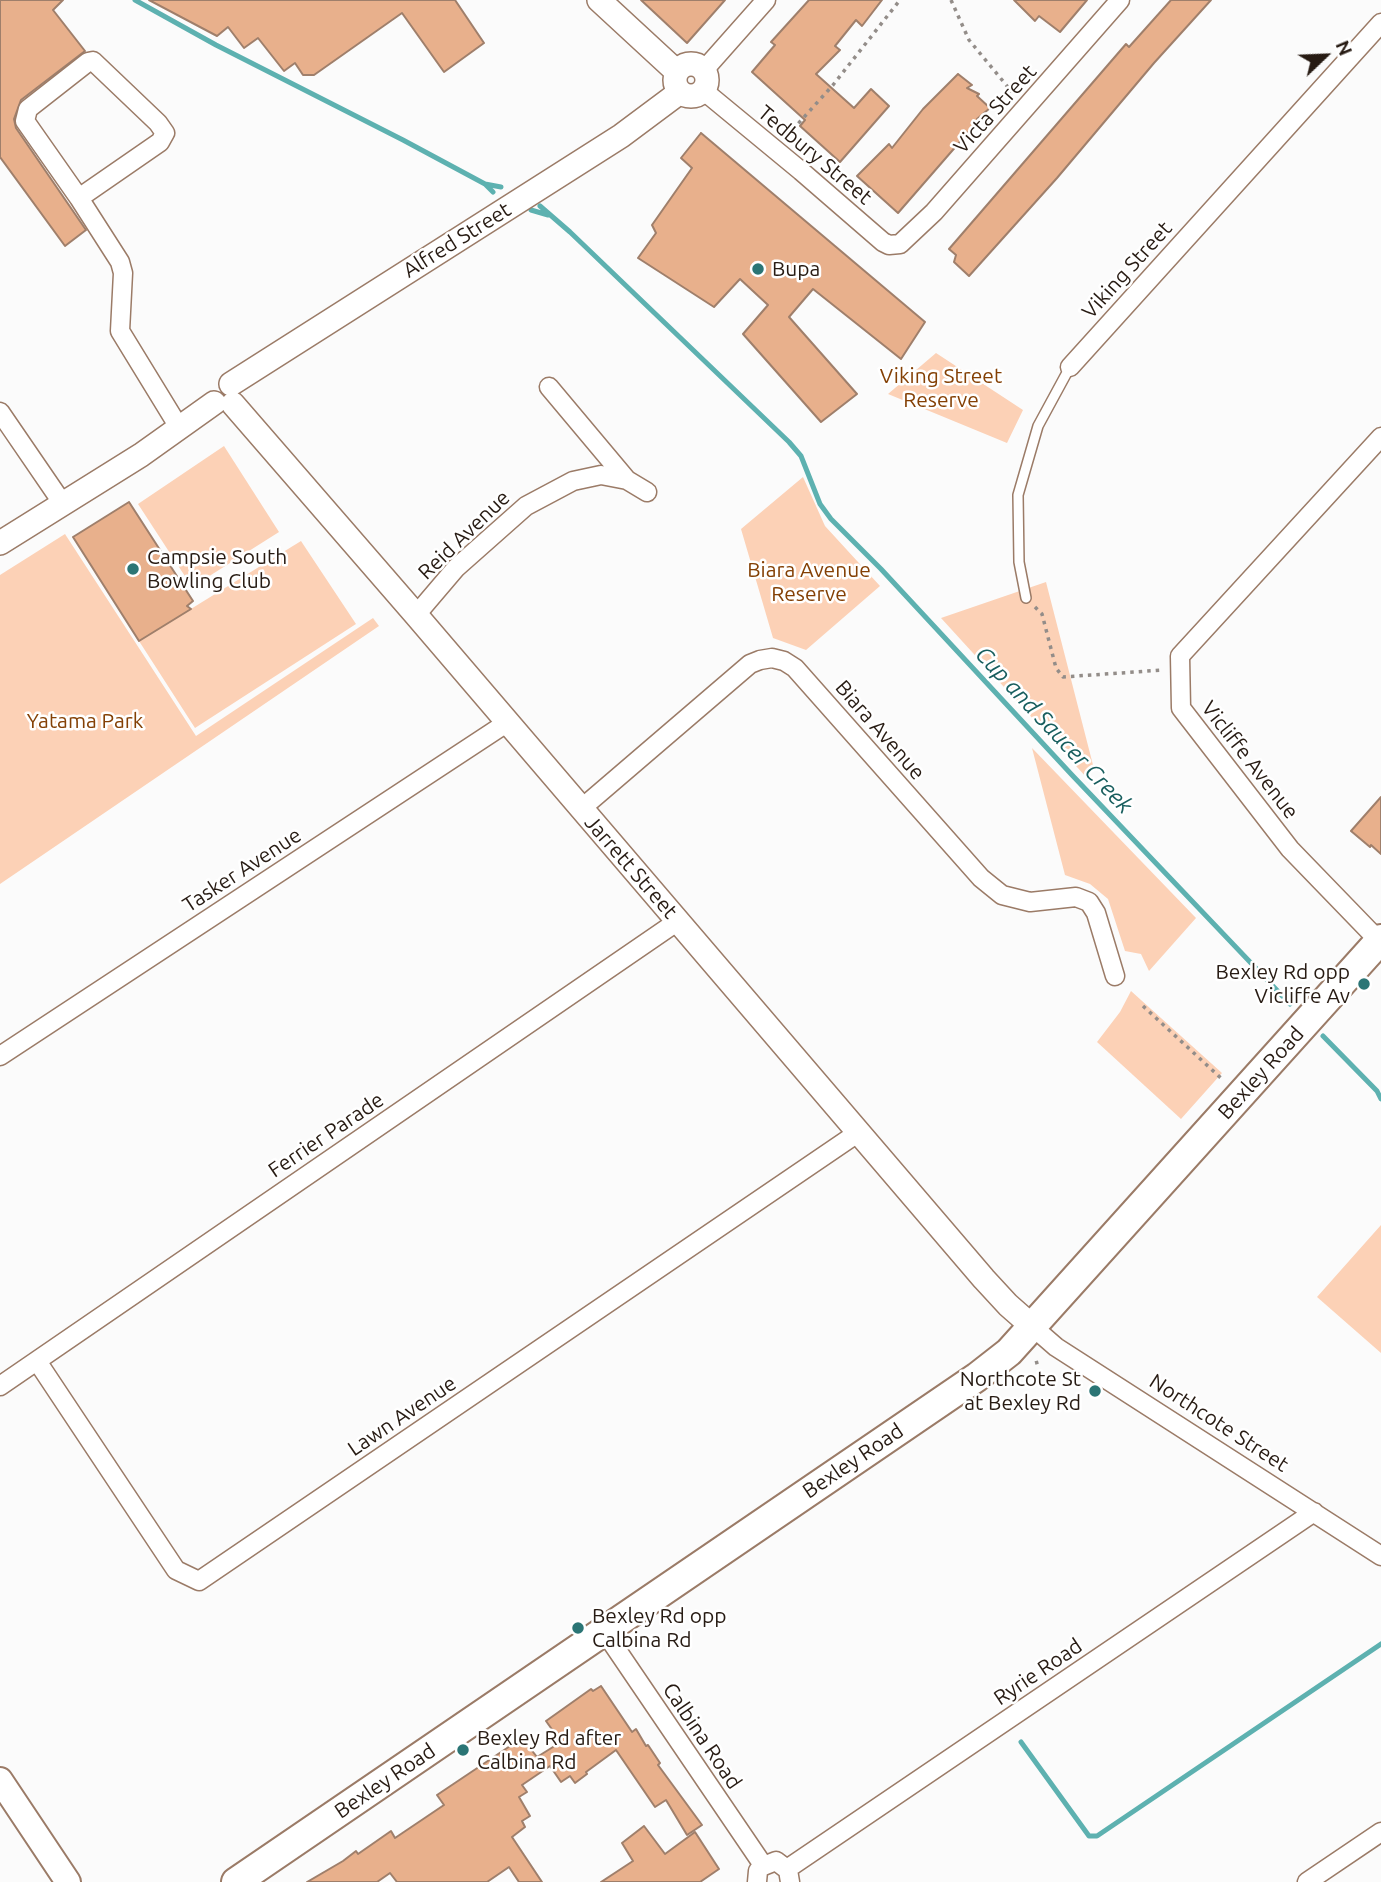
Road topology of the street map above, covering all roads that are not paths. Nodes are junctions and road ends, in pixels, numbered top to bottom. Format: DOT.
graph roads {
  1 [pos="599,0"];
  2 [pos="766,0"];
  3 [pos="1120,0"];
  4 [pos="1381,23"];
  5 [pos="704,80"];
  6 [pos="679,82"];
  7 [pos="79,198"];
  8 [pos="900,244"];
  9 [pos="1070,367"];
  10 [pos="549,387"];
  11 [pos="226,397"];
  12 [pos="0,412"];
  13 [pos="180,429"];
  14 [pos="1381,437"];
  15 [pos="627,480"];
  16 [pos="647,492"];
  17 [pos="63,504"];
  18 [pos="0,544"];
  19 [pos="1026,598"];
  20 [pos="416,615"];
  21 [pos="508,722"];
  22 [pos="582,808"];
  23 [pos="678,921"];
  24 [pos="1380,940"];
  25 [pos="1115,976"];
  26 [pos="0,1056"];
  27 [pos="859,1132"];
  28 [pos="1033,1327"];
  29 [pos="37,1361"];
  30 [pos="0,1386"];
  31 [pos="1314,1512"];
  32 [pos="1381,1556"];
  33 [pos="604,1631"];
  34 [pos="0,1780"];
  35 [pos="1381,1832"];
  36 [pos="760,1874"];
  37 [pos="789,1875"];
  38 [pos="68,1882"];
  39 [pos="236,1882"];
  40 [pos="1307,1882"];
  1 -- 6 [label="street"];
  2 -- 5 [label="street"];
  3 -- 8 [label="street, Victa Street"];
  4 -- 9 [label="street, Viking Street"];
  5 -- 6 [label="street"];
  5 -- 8 [label="street, Tedbury Street"];
  6 -- 11 [label="street, Alfred Street"];
  7 -- 7 [label="street"];
  7 -- 13 [label="street"];
  9 -- 19 [label="lane, Viking Street"];
  10 -- 15 [label="street, Reid Avenue"];
  11 -- 13 [label="street, Alfred Street"];
  11 -- 20 [label="street, Jarrett Street"];
  12 -- 17 [label="street"];
  13 -- 17 [label="street, Alfred Street"];
  14 -- 24 [label="street, Vicliffe Avenue"];
  15 -- 16 [label="street, Reid Avenue"];
  15 -- 20 [label="street, Reid Avenue"];
  17 -- 18 [label="street, Alfred Street"];
  20 -- 21 [label="street, Jarrett Street"];
  21 -- 22 [label="street, Jarrett Street"];
  21 -- 26 [label="street, Tasker Avenue"];
  22 -- 23 [label="street, Jarrett Street"];
  22 -- 25 [label="street, Biara Avenue"];
  23 -- 27 [label="street, Jarrett Street"];
  23 -- 29 [label="street, Ferrier Parade"];
  24 -- 28 [label="main road, Bexley Road"];
  27 -- 28 [label="street, Jarrett Street"];
  27 -- 29 [label="street, Lawn Avenue"];
  28 -- 31 [label="street, Northcote Street"];
  28 -- 33 [label="main road, Bexley Road"];
  29 -- 30 [label="street, Ferrier Parade"];
  31 -- 32 [label="street, Northcote Street"];
  31 -- 37 [label="street, Ryrie Road"];
  33 -- 36 [label="street, Calbina Road"];
  33 -- 39 [label="main road, Bexley Road"];
  34 -- 38 [label="main road"];
  35 -- 40 [label="street"];
  36 -- 37 [label="street"];
}
